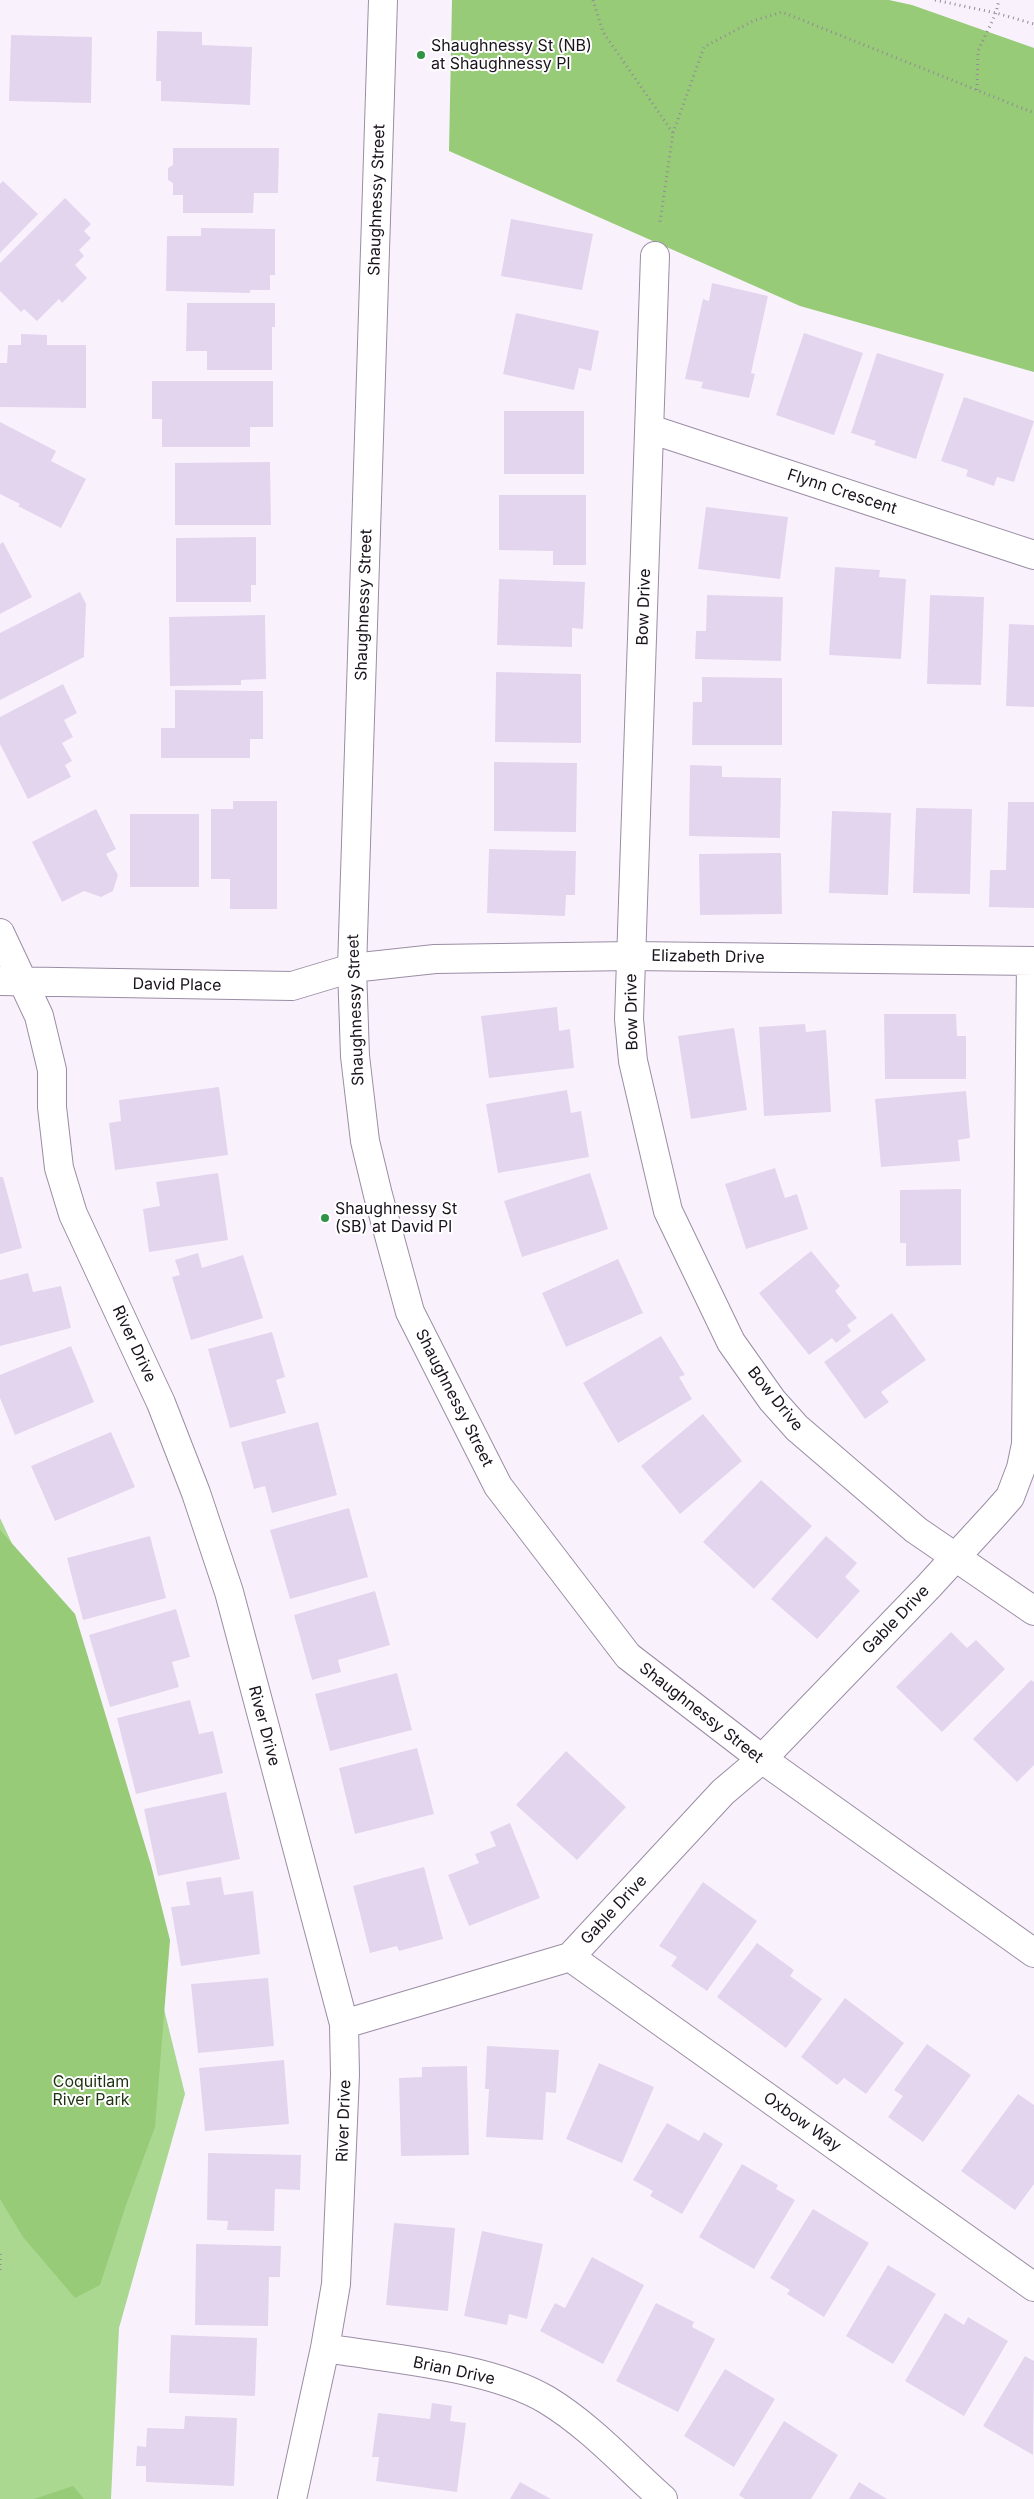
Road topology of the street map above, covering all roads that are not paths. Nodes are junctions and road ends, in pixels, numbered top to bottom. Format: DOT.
graph roads {
  1 [pos="383,0"];
  2 [pos="655,256"];
  3 [pos="650,429"];
  4 [pos="1034,555"];
  5 [pos="0,933"];
  6 [pos="631,956"];
  7 [pos="1033,961"];
  8 [pos="352,968"];
  9 [pos="12,981"];
  10 [pos="955,1557"];
  11 [pos="1034,1611"];
  12 [pos="762,1759"];
  13 [pos="1034,1953"];
  14 [pos="570,1957"];
  15 [pos="344,2024"];
  16 [pos="1034,2287"];
  17 [pos="325,2348"];
  18 [pos="292,2499"];
  19 [pos="663,2499"];
  1 -- 8 [label="street, Shaughnessy Street"];
  2 -- 3 [label="street, Bow Drive"];
  3 -- 4 [label="street, Flynn Crescent"];
  3 -- 6 [label="street, Bow Drive"];
  5 -- 9 [label="street, River Drive"];
  6 -- 7 [label="street, Elizabeth Drive"];
  6 -- 8 [label="street, Elizabeth Drive"];
  6 -- 10 [label="street, Bow Drive"];
  7 -- 10 [label="street, Gable Drive"];
  8 -- 9 [label="street, David Place"];
  8 -- 12 [label="street, Shaughnessy Street"];
  9 -- 15 [label="street, River Drive"];
  10 -- 11 [label="street, Bow Drive"];
  10 -- 12 [label="street, Gable Drive"];
  12 -- 13 [label="street, Shaughnessy Street"];
  12 -- 14 [label="street, Gable Drive"];
  14 -- 15 [label="street, Gable Drive"];
  14 -- 16 [label="street, Oxbow Way"];
  15 -- 17 [label="street, River Drive"];
  17 -- 18 [label="street, River Drive"];
  17 -- 19 [label="street, Brian Drive"];
}
